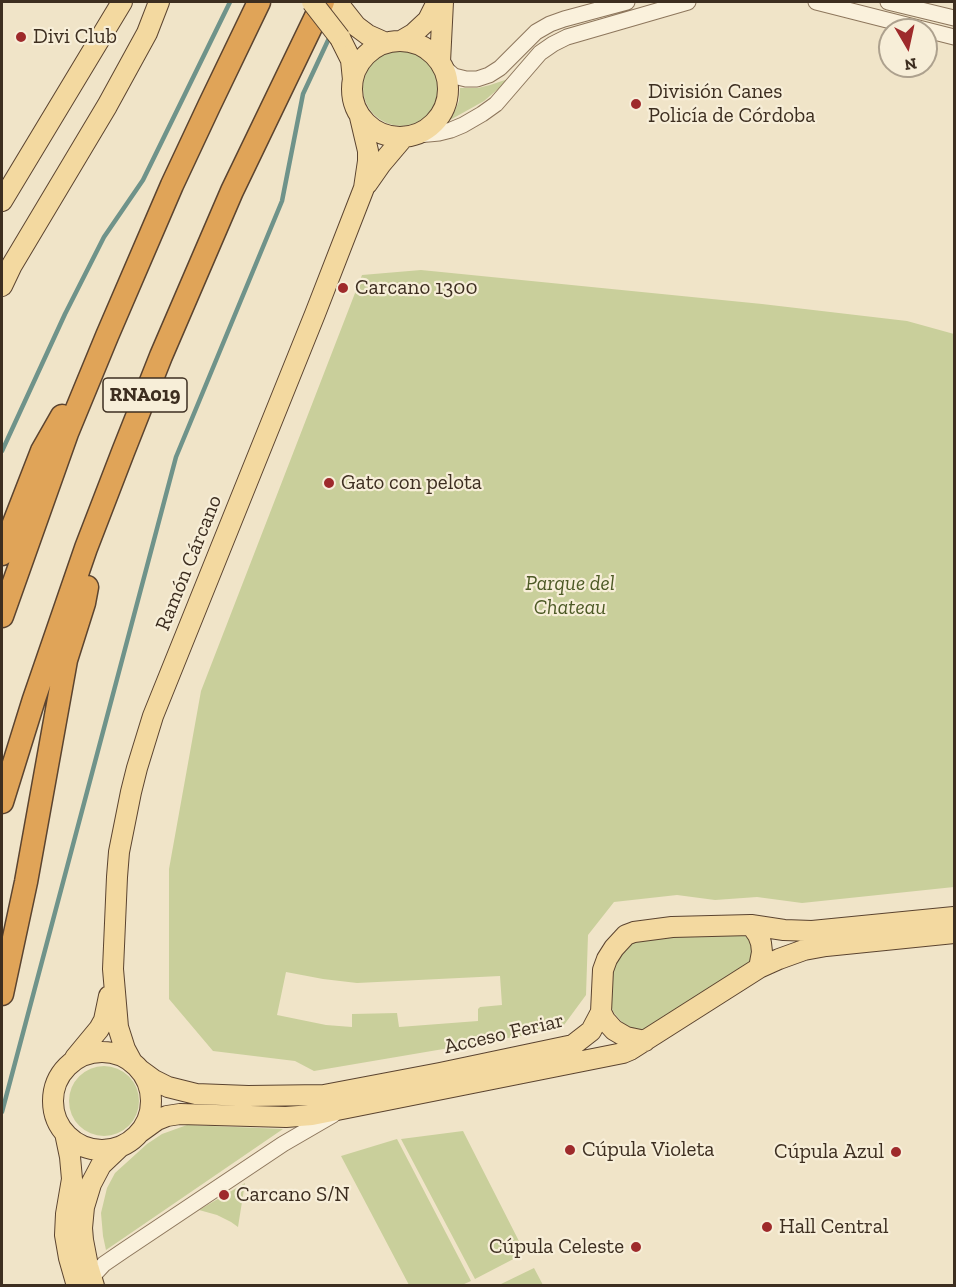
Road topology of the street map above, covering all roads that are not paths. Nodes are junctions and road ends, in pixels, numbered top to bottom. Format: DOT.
graph roads {
  1 [pos="122,2"];
  2 [pos="159,2"];
  3 [pos="259,2"];
  4 [pos="312,2"];
  5 [pos="323,2"];
  6 [pos="337,2"];
  7 [pos="437,2"];
  8 [pos="443,2"];
  9 [pos="627,2"];
  10 [pos="688,2"];
  11 [pos="816,2"];
  12 [pos="888,2"];
  13 [pos="954,18"];
  14 [pos="348,32"];
  15 [pos="954,37"];
  16 [pos="393,42"];
  17 [pos="442,65"];
  18 [pos="353,80"];
  19 [pos="360,117"];
  20 [pos="410,136"];
  21 [pos="364,188"];
  22 [pos="2,201"];
  23 [pos="2,286"];
  24 [pos="107,336"];
  25 [pos="103,503"];
  26 [pos="2,554"];
  27 [pos="2,616"];
  28 [pos="2,802"];
  29 [pos="954,917"];
  30 [pos="751,925"];
  31 [pos="954,933"];
  32 [pos="759,968"];
  33 [pos="113,969"];
  34 [pos="2,994"];
  35 [pos="601,1012"];
  36 [pos="645,1041"];
  37 [pos="70,1064"];
  38 [pos="135,1065"];
  39 [pos="346,1109"];
  40 [pos="65,1133"];
  41 [pos="139,1133"];
  42 [pos="121,1146"];
  43 [pos="88,1283"];
  1 -- 22 [label="main road"];
  2 -- 23 [label="main road"];
  3 -- 24 [label="highway, RNA019"];
  4 -- 14 [label="main road, bridge"];
  5 -- 25 [label="highway, RNA019"];
  6 -- 14 [label="main road"];
  7 -- 16 [label="main road"];
  8 -- 17 [label="main road"];
  9 -- 17 [label="street"];
  10 -- 20 [label="street"];
  11 -- 15 [label="street"];
  12 -- 13 [label="street"];
  14 -- 16 [label="main road"];
  14 -- 18 [label="main road"];
  16 -- 17 [label="main road"];
  16 -- 18 [label="main road"];
  17 -- 20 [label="main road"];
  18 -- 19 [label="main road"];
  19 -- 20 [label="main road"];
  19 -- 21 [label="main road, Ramón Cárcano"];
  20 -- 21 [label="main road, Ramón Cárcano"];
  21 -- 33 [label="main road, Ramón Cárcano"];
  24 -- 26 [label="highway"];
  24 -- 27 [label="highway, RNA019"];
  25 -- 28 [label="highway, RNA019"];
  25 -- 34 [label="highway"];
  29 -- 30 [label="main road"];
  30 -- 32 [label="main road"];
  30 -- 35 [label="main road"];
  31 -- 32 [label="main road, Acceso Feriar"];
  32 -- 36 [label="main road, Acceso Feriar"];
  33 -- 37 [label="main road, Ramón Cárcano"];
  33 -- 38 [label="main road, Ramón Cárcano"];
  35 -- 36 [label="main road"];
  35 -- 38 [label="main road, Acceso Feriar"];
  36 -- 39 [label="main road, Acceso Feriar"];
  37 -- 38 [label="main road"];
  37 -- 40 [label="main road"];
  38 -- 41 [label="main road"];
  39 -- 41 [label="main road, Acceso Feriar"];
  39 -- 43 [label="street"];
  40 -- 42 [label="main road"];
  40 -- 43 [label="main road"];
  41 -- 42 [label="main road"];
  42 -- 43 [label="main road"];
}
